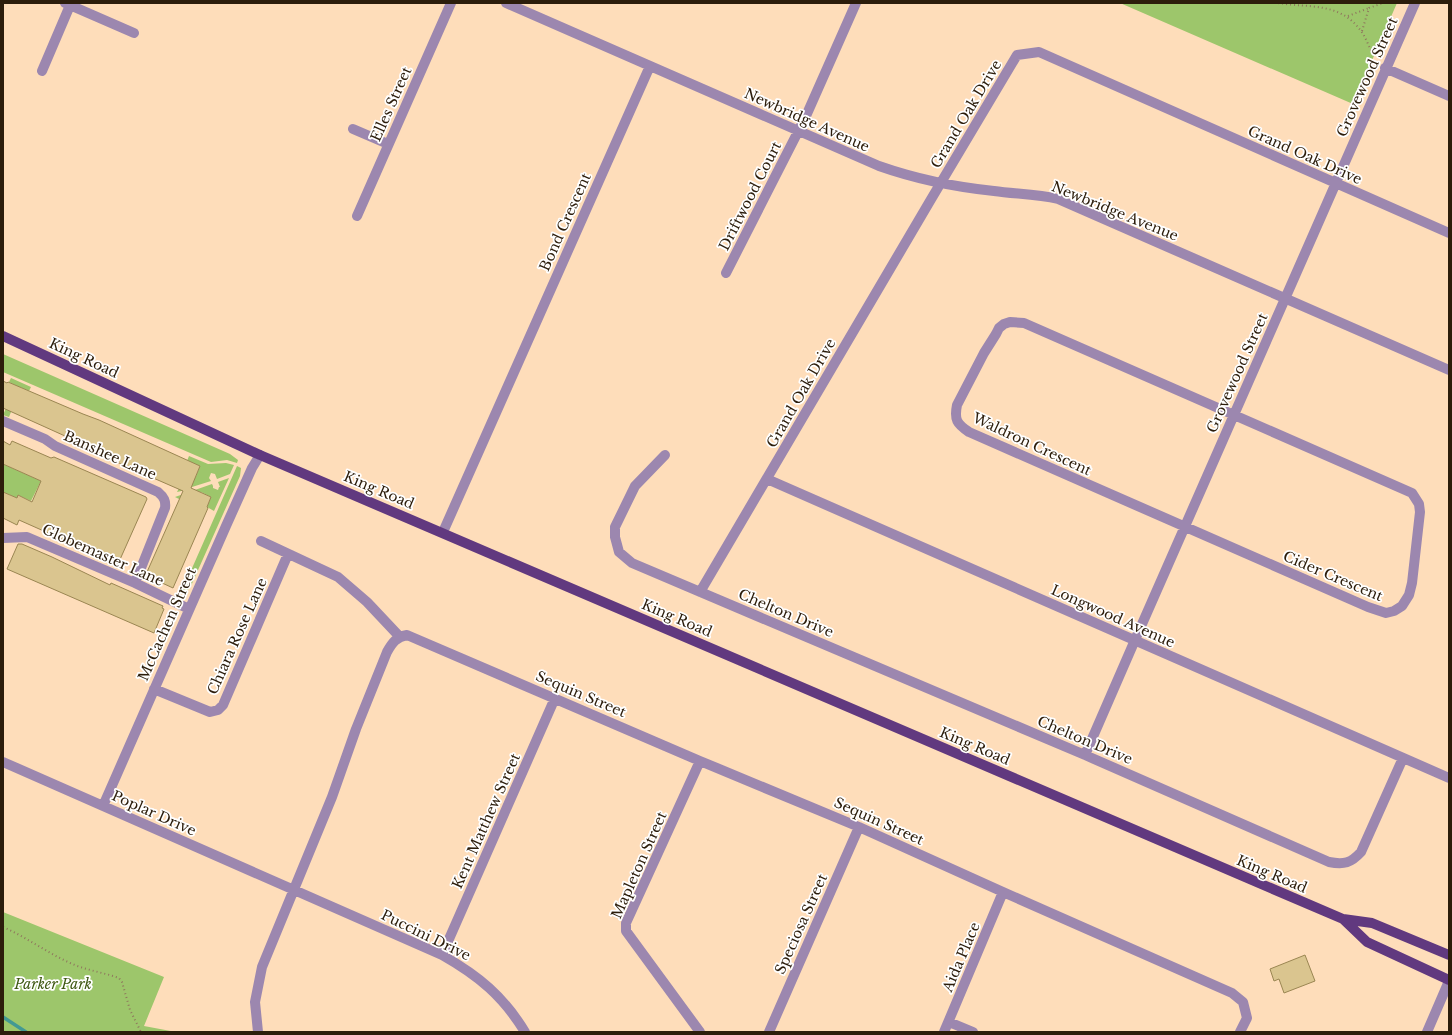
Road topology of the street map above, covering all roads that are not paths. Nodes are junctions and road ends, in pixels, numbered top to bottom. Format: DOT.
graph roads {
  1 [pos="451,3"];
  2 [pos="506,3"];
  3 [pos="856,3"];
  4 [pos="1415,3"];
  5 [pos="68,4"];
  6 [pos="134,33"];
  7 [pos="650,66"];
  8 [pos="1386,68"];
  9 [pos="42,71"];
  10 [pos="1449,96"];
  11 [pos="354,129"];
  12 [pos="798,131"];
  13 [pos="388,144"];
  14 [pos="941,183"];
  15 [pos="1335,183"];
  16 [pos="357,216"];
  17 [pos="1449,233"];
  18 [pos="726,272"];
  19 [pos="1285,298"];
  20 [pos="3,336"];
  21 [pos="1449,370"];
  22 [pos="1233,415"];
  23 [pos="3,421"];
  24 [pos="260,455"];
  25 [pos="665,455"];
  26 [pos="767,479"];
  27 [pos="1185,527"];
  28 [pos="443,532"];
  29 [pos="3,538"];
  30 [pos="261,541"];
  31 [pos="288,554"];
  32 [pos="135,583"];
  33 [pos="700,592"];
  34 [pos="190,609"];
  35 [pos="399,636"];
  36 [pos="1134,640"];
  37 [pos="154,689"];
  38 [pos="555,698"];
  39 [pos="1085,755"];
  40 [pos="1403,758"];
  41 [pos="700,761"];
  42 [pos="3,762"];
  43 [pos="1449,778"];
  44 [pos="103,806"];
  45 [pos="859,827"];
  46 [pos="294,890"];
  47 [pos="1003,892"];
  48 [pos="1343,919"];
  49 [pos="442,955"];
  50 [pos="1449,955"];
  51 [pos="1449,981"];
  52 [pos="949,1022"];
  53 [pos="258,1032"];
  54 [pos="525,1032"];
  55 [pos="700,1032"];
  56 [pos="769,1032"];
  57 [pos="944,1032"];
  58 [pos="973,1032"];
  59 [pos="1240,1032"];
  60 [pos="1427,1032"];
  1 -- 13 [label="street, Elles Street"];
  2 -- 7 [label="street"];
  3 -- 12 [label="street, Driftwood Court"];
  4 -- 8 [label="street, Grovewood Street"];
  5 -- 6 [label="street"];
  5 -- 9 [label="street"];
  7 -- 12 [label="street, Newbridge Avenue"];
  7 -- 28 [label="street, Bond Crescent"];
  8 -- 10 [label="street"];
  8 -- 15 [label="street, Grovewood Street"];
  11 -- 13 [label="street"];
  12 -- 14 [label="street, Newbridge Avenue"];
  12 -- 18 [label="street, Driftwood Court"];
  13 -- 16 [label="street, Elles Street"];
  14 -- 15 [label="street, Grand Oak Drive"];
  14 -- 19 [label="street, Newbridge Avenue"];
  14 -- 26 [label="street, Grand Oak Drive"];
  15 -- 17 [label="street, Grand Oak Drive"];
  15 -- 19 [label="street, Grovewood Street"];
  19 -- 21 [label="street, Newbridge Avenue"];
  19 -- 22 [label="street, Grovewood Street"];
  20 -- 24 [label="main road, King Road"];
  22 -- 27 [label="street, Grovewood Street"];
  22 -- 27 [label="street, Cider Crescent"];
  22 -- 27 [label="street, Waldron Crescent"];
  23 -- 32 [label="street, Banshee Lane"];
  24 -- 28 [label="main road, King Road"];
  24 -- 34 [label="street, McCachen Street"];
  25 -- 33 [label="street, Chelton Drive"];
  26 -- 33 [label="street, Grand Oak Drive"];
  26 -- 36 [label="street, Longwood Avenue"];
  27 -- 36 [label="street, Grovewood Street"];
  28 -- 48 [label="main road, King Road"];
  29 -- 32 [label="street, Globemaster Lane"];
  30 -- 31 [label="street"];
  31 -- 35 [label="street"];
  31 -- 37 [label="street, Chiara Rose Lane"];
  32 -- 34 [label="street, Globemaster Lane"];
  33 -- 39 [label="street, Chelton Drive"];
  34 -- 37 [label="street, McCachen Street"];
  35 -- 38 [label="street, Sequin Street"];
  35 -- 46 [label="street"];
  36 -- 39 [label="street, Grovewood Street"];
  36 -- 40 [label="street, Longwood Avenue"];
  37 -- 44 [label="street, McCachen Street"];
  38 -- 41 [label="street, Sequin Street"];
  38 -- 49 [label="street, Kent Matthew Street"];
  39 -- 40 [label="street, Chelton Drive"];
  40 -- 43 [label="street, Longwood Avenue"];
  41 -- 45 [label="street, Sequin Street"];
  41 -- 55 [label="street, Mapleton Street"];
  42 -- 44 [label="street, Poplar Drive"];
  44 -- 46 [label="street, Poplar Drive"];
  45 -- 47 [label="street, Sequin Street"];
  45 -- 56 [label="street, Speciosa Street"];
  46 -- 49 [label="street, Puccini Drive"];
  46 -- 53 [label="street"];
  47 -- 52 [label="street, Aida Place"];
  47 -- 59 [label="street, Sequin Street"];
  48 -- 50 [label="main road, King Road"];
  48 -- 51 [label="main road, King Road"];
  49 -- 54 [label="street, Puccini Drive"];
  51 -- 60 [label="street"];
  52 -- 57 [label="street, Aida Place"];
  52 -- 58 [label="street"];
}
